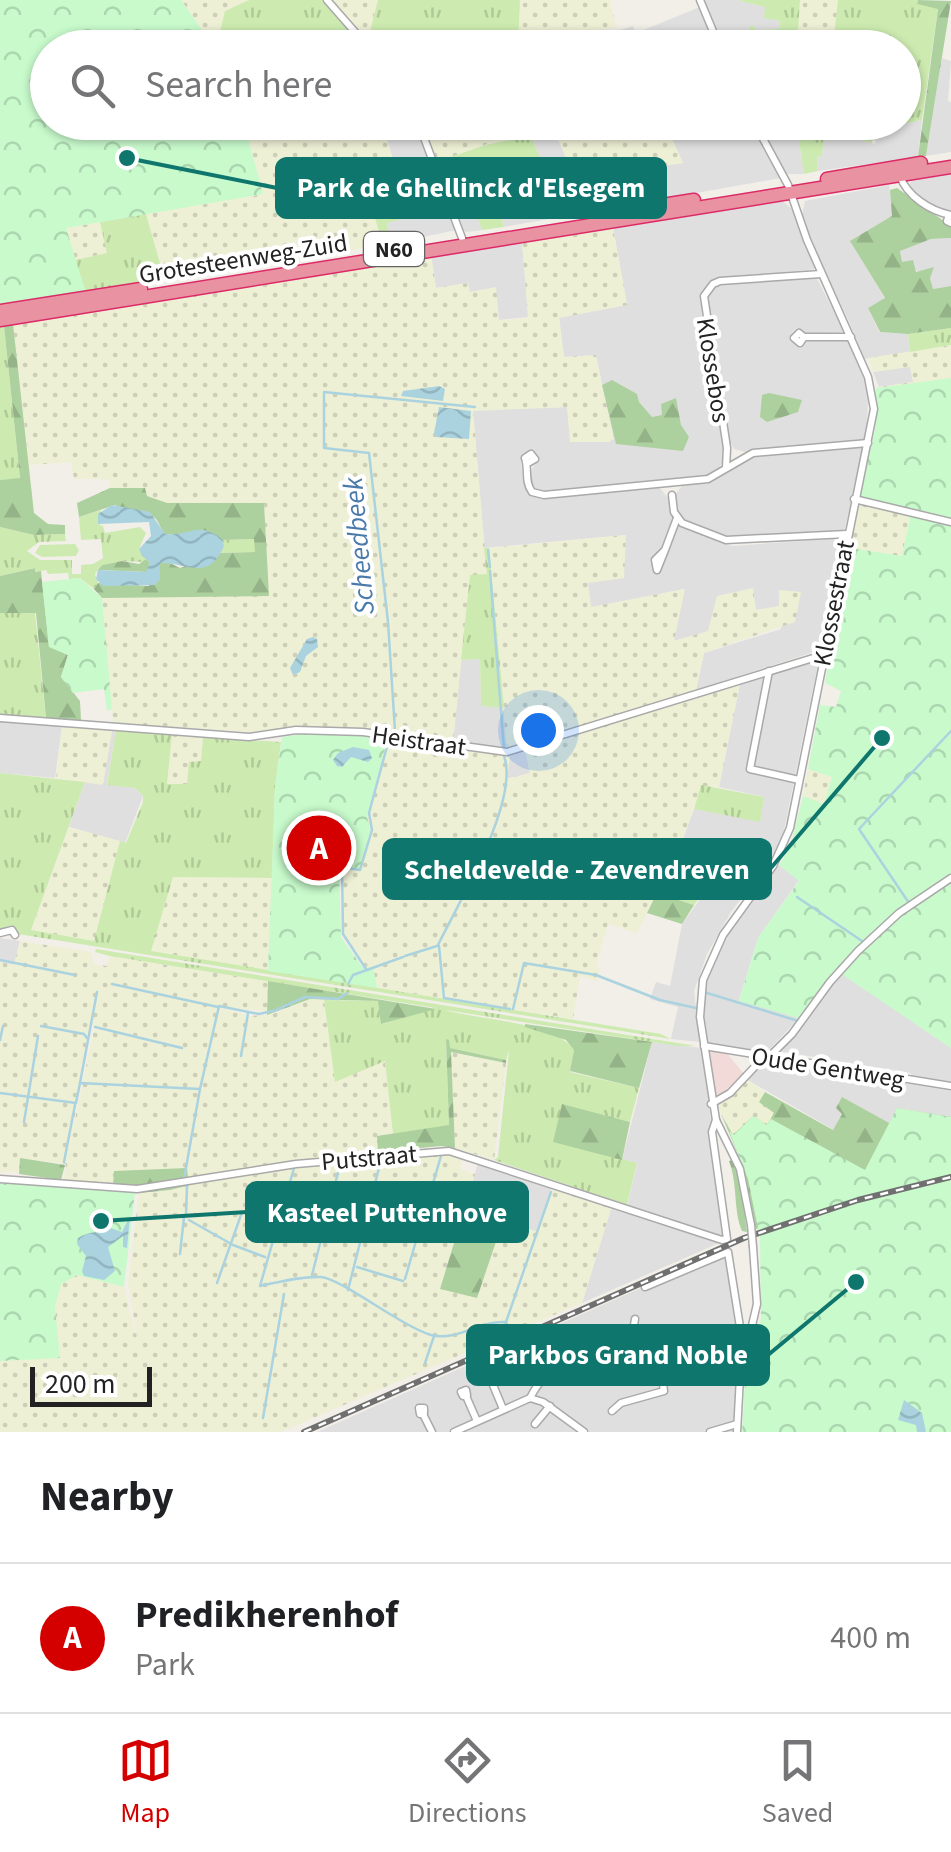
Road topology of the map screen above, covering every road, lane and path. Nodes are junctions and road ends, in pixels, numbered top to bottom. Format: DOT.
graph roads {
  1 [pos="327,0"];
  2 [pos="700,0"];
  3 [pos="353,30"];
  4 [pos="712,30"];
  5 [pos="425,140"];
  6 [pos="764,140"];
  7 [pos="951,158"];
  8 [pos="951,167"];
  9 [pos="900,176"];
  10 [pos="789,188"];
  11 [pos="950,218"];
  12 [pos="462,238"];
  13 [pos="821,274"];
  14 [pos="0,312"];
  15 [pos="0,320"];
  16 [pos="804,337"];
  17 [pos="850,337"];
  18 [pos="868,443"];
  19 [pos="727,448"];
  20 [pos="744,456"];
  21 [pos="528,464"];
  22 [pos="726,468"];
  23 [pos="679,483"];
  24 [pos="664,484"];
  25 [pos="672,496"];
  26 [pos="854,499"];
  27 [pos="677,518"];
  28 [pos="951,522"];
  29 [pos="846,534"];
  30 [pos="665,550"];
  31 [pos="823,655"];
  32 [pos="770,670"];
  33 [pos="0,718"];
  34 [pos="799,780"];
  35 [pos="951,878"];
  36 [pos="704,1046"];
  37 [pos="767,1057"];
  38 [pos="951,1086"];
  39 [pos="711,1104"];
  40 [pos="716,1120"];
  41 [pos="0,1179"];
  42 [pos="645,1287"];
  43 [pos="634,1319"];
  44 [pos="746,1335"];
  45 [pos="631,1344"];
  46 [pos="658,1352"];
  47 [pos="518,1363"];
  48 [pos="542,1379"];
  49 [pos="492,1385"];
  50 [pos="466,1396"];
  51 [pos="530,1398"];
  52 [pos="550,1406"];
  53 [pos="503,1409"];
  54 [pos="612,1411"];
  55 [pos="423,1414"];
  56 [pos="477,1422"];
  57 [pos="535,1424"];
  58 [pos="737,1428"];
  59 [pos="432,1432"];
  60 [pos="454,1432"];
  61 [pos="584,1432"];
  62 [pos="710,1432"];
  1 -- 3 [label="street"];
  2 -- 4 [label="street"];
  5 -- 12 [label="street"];
  6 -- 10 [label="street, Klossestraat"];
  7 -- 10 [label="highway, N60"];
  8 -- 9 [label="highway, N60"];
  9 -- 10 [label="highway, N60"];
  9 -- 11 [label="street"];
  10 -- 12 [label="highway, Grotesteenweg-Zuid / N60"];
  10 -- 13 [label="street, Klossestraat"];
  10 -- 15 [label="highway, Grotesteenweg-Zuid / N60"];
  12 -- 14 [label="highway, Grotesteenweg-Zuid / N60"];
  13 -- 17 [label="street, Klossestraat"];
  13 -- 19 [label="street, Klossebos"];
  16 -- 17 [label="street"];
  17 -- 18 [label="street, Klossestraat"];
  18 -- 20 [label="street"];
  18 -- 26 [label="street, Klossestraat"];
  19 -- 20 [label="street, Klossebos"];
  19 -- 22 [label="street, Klossebos"];
  20 -- 22 [label="street"];
  21 -- 24 [label="street"];
  22 -- 23 [label="street"];
  23 -- 24 [label="street"];
  23 -- 25 [label="street"];
  24 -- 25 [label="street"];
  25 -- 27 [label="street"];
  26 -- 28 [label="street"];
  26 -- 29 [label="street, Klossestraat"];
  27 -- 29 [label="street"];
  27 -- 30 [label="street"];
  29 -- 31 [label="street, Klossestraat"];
  31 -- 32 [label="street, Heistraat"];
  31 -- 34 [label="street, Klossestraat"];
  32 -- 33 [label="street, Heistraat"];
  32 -- 34 [label="street"];
  34 -- 36 [label="street, Klossestraat"];
  35 -- 37 [label="street"];
  36 -- 37 [label="street, Oude Gentweg"];
  36 -- 39 [label="street, Klossestraat"];
  37 -- 38 [label="street, Oude Gentweg"];
  37 -- 39 [label="street"];
  39 -- 40 [label="street, Klossestraat"];
  40 -- 41 [label="street, Putstraat"];
  40 -- 44 [label="street, bridge"];
  42 -- 44 [label="street"];
  43 -- 45 [label="street"];
  44 -- 46 [label="street"];
  44 -- 58 [label="street"];
  45 -- 46 [label="street"];
  45 -- 48 [label="street"];
  46 -- 54 [label="street"];
  47 -- 48 [label="street"];
  48 -- 51 [label="street"];
  49 -- 53 [label="street"];
  50 -- 56 [label="street"];
  51 -- 52 [label="street"];
  51 -- 53 [label="street"];
  52 -- 57 [label="street"];
  52 -- 61 [label="street"];
  53 -- 56 [label="street"];
  55 -- 59 [label="street"];
  56 -- 60 [label="street"];
  58 -- 62 [label="street"];
}
